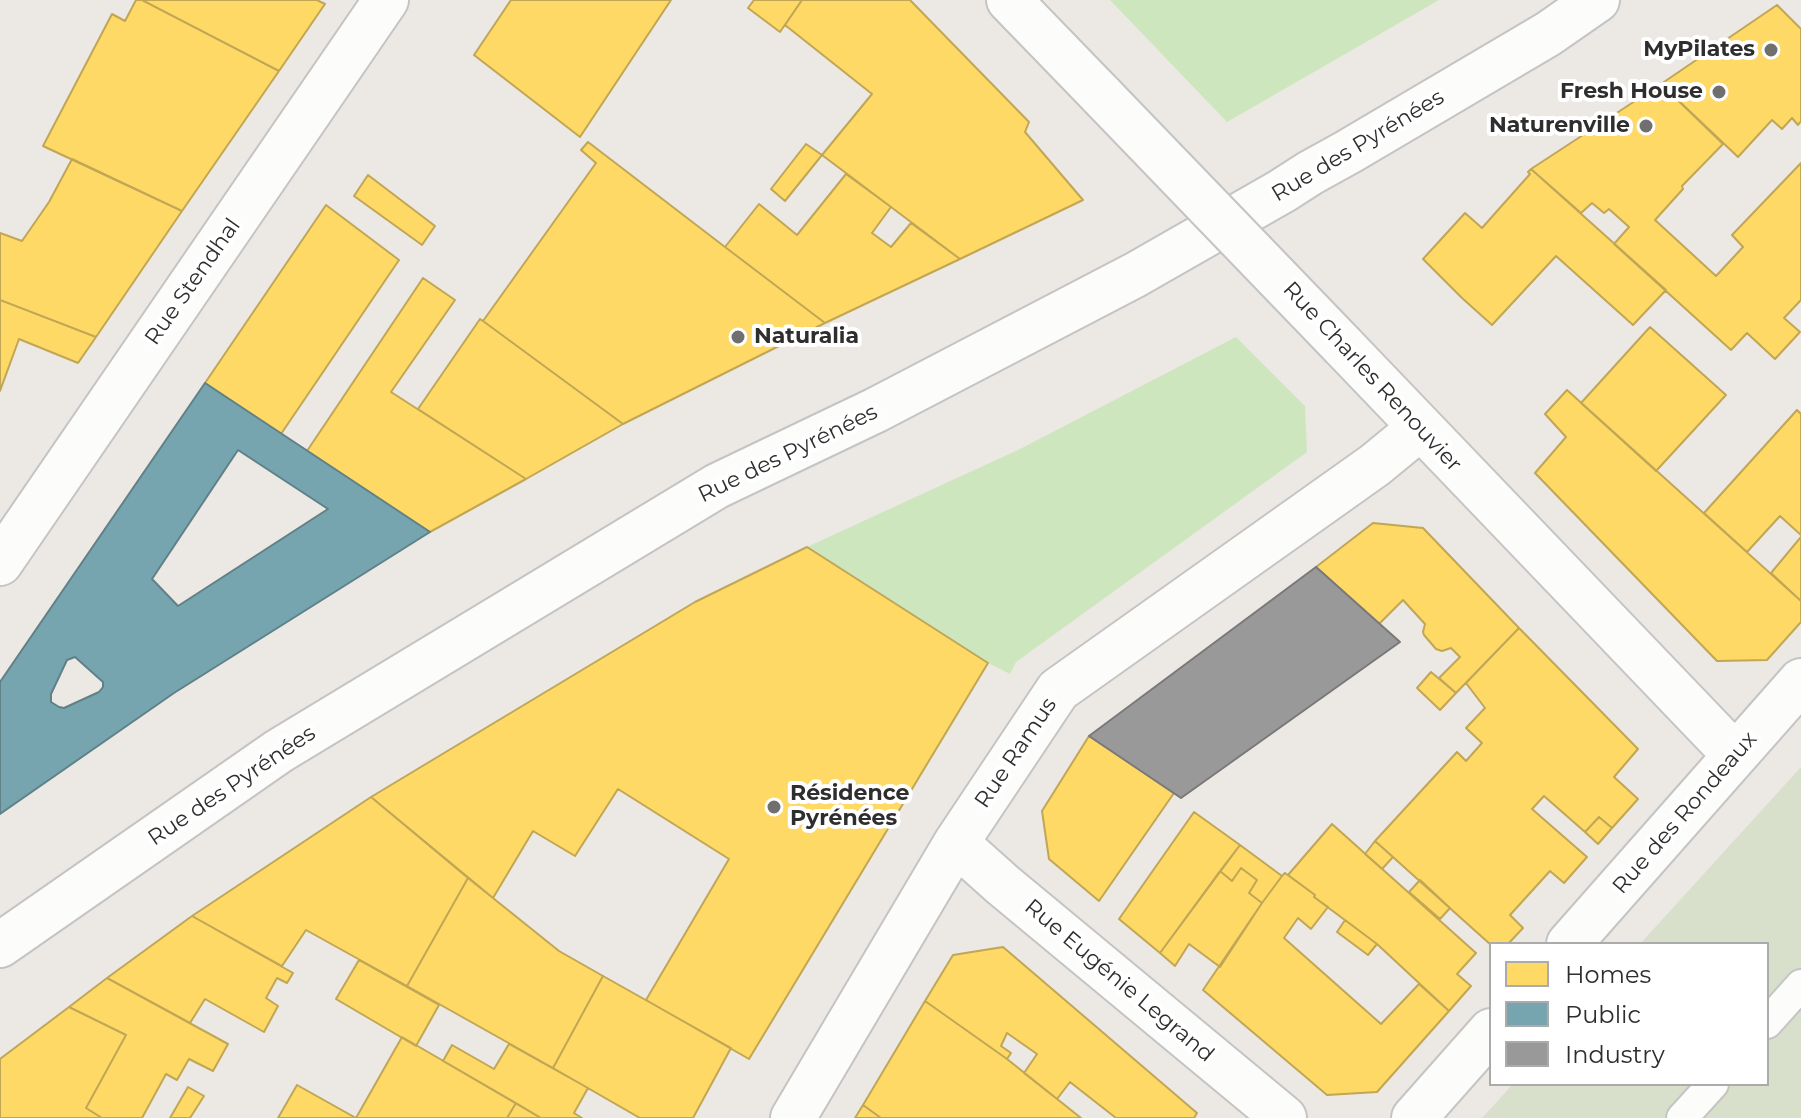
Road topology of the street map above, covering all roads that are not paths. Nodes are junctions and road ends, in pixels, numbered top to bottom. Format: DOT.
graph roads {
  1 [pos="386,0"];
  2 [pos="1009,0"];
  3 [pos="1597,0"];
  4 [pos="1420,428"];
  5 [pos="0,563"];
  6 [pos="1801,681"];
  7 [pos="1735,755"];
  8 [pos="956,843"];
  9 [pos="1571,942"];
  10 [pos="0,945"];
  11 [pos="1801,985"];
  12 [pos="1769,1021"];
  13 [pos="1489,1033"];
  14 [pos="1711,1086"];
  15 [pos="793,1118"];
  16 [pos="1284,1118"];
  17 [pos="1414,1118"];
  18 [pos="1682,1118"];
  1 -- 5 [label="street, Rue Stendhal"];
  2 -- 4 [label="street, Rue Charles Renouvier, bridge"];
  3 -- 10 [label="street, Rue des Pyrénées"];
  4 -- 7 [label="street, Rue Charles Renouvier"];
  4 -- 8 [label="street, Rue Ramus"];
  6 -- 7 [label="street, Rue des Rondeaux"];
  7 -- 9 [label="street, Rue des Rondeaux"];
  8 -- 15 [label="street, Rue Ramus"];
  8 -- 16 [label="street, Rue Eugénie Legrand"];
  11 -- 12 [label="lane"];
  13 -- 17 [label="street"];
  14 -- 18 [label="lane"];
}
